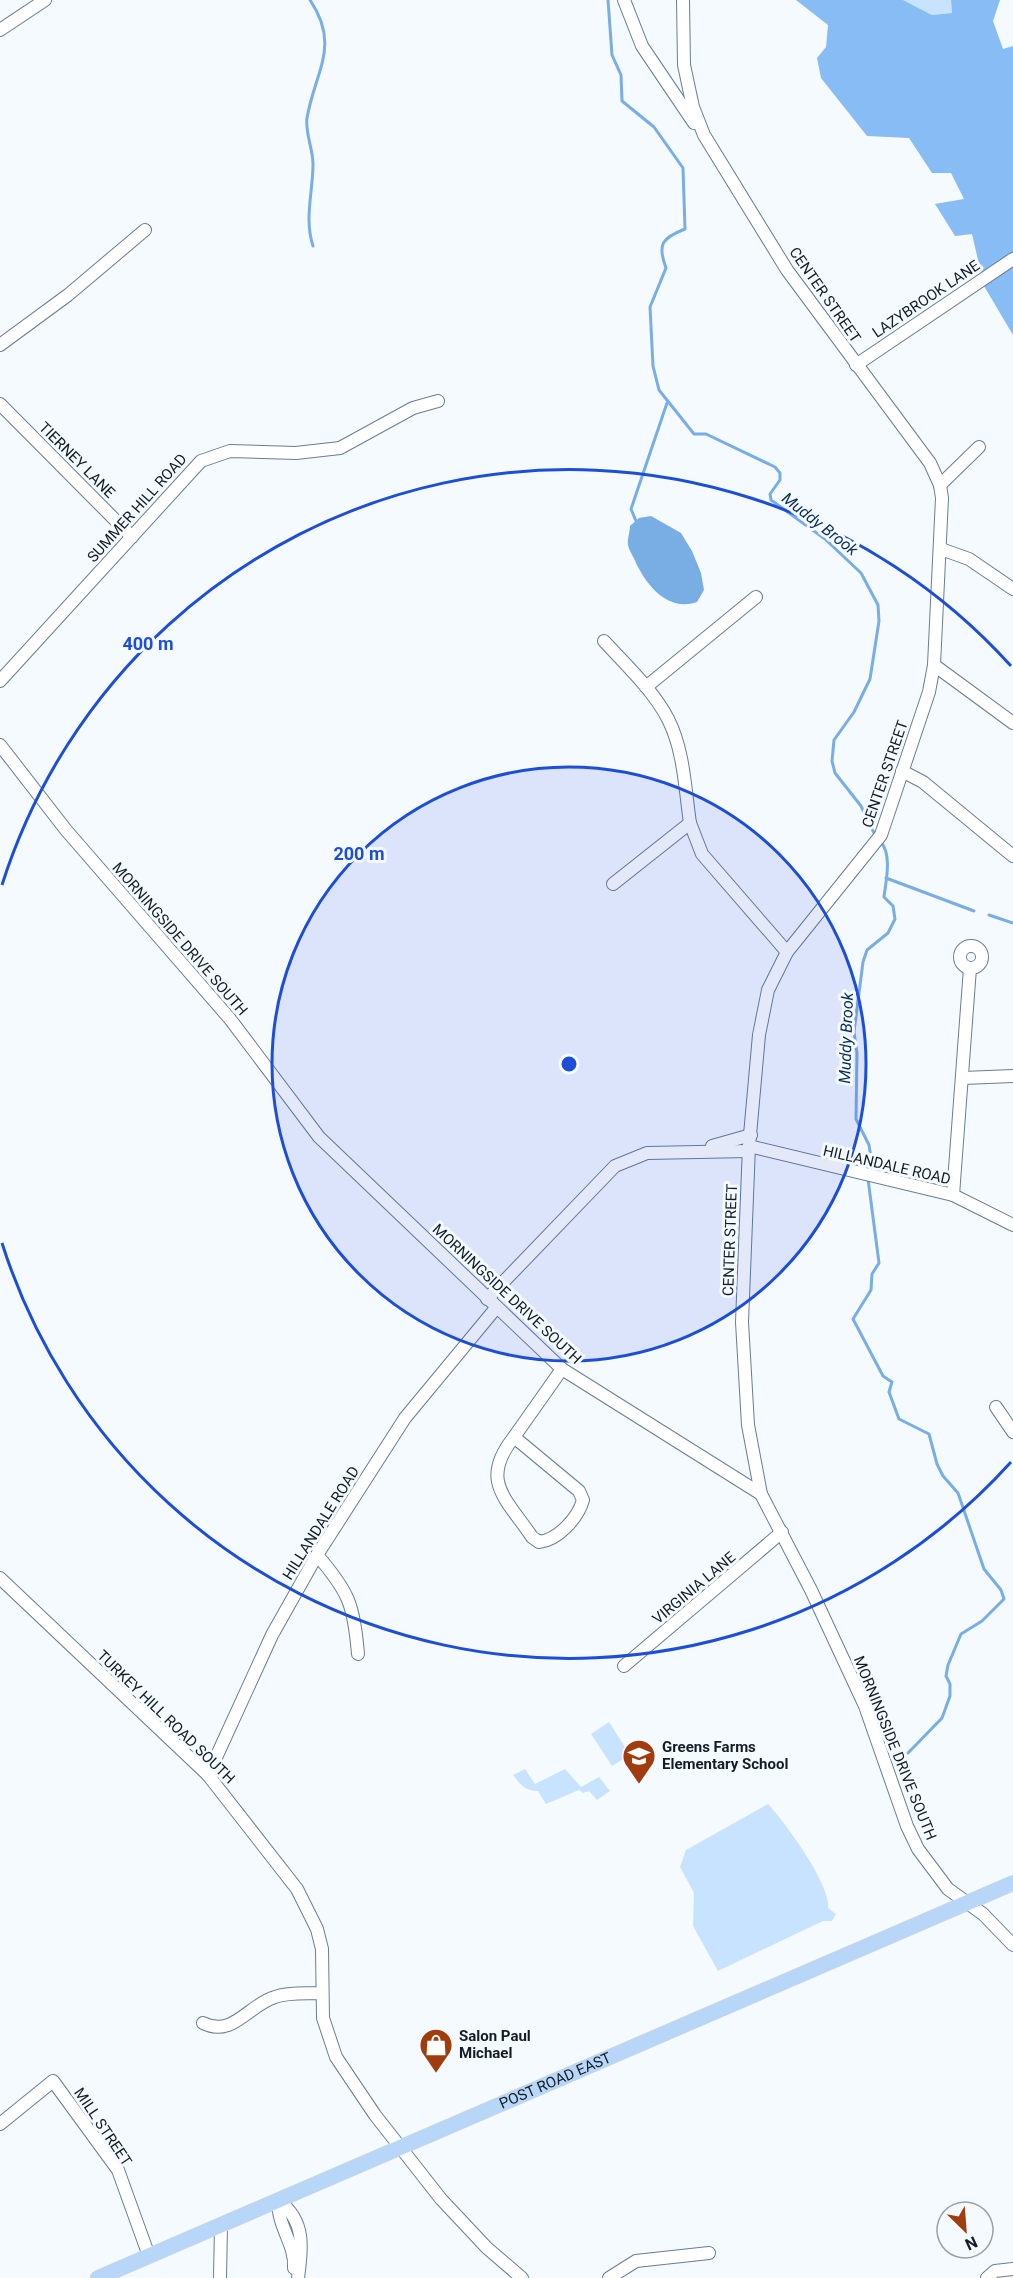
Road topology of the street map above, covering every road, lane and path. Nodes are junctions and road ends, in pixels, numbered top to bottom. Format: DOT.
graph roads {
  1 [pos="45,0"];
  2 [pos="624,0"];
  3 [pos="683,0"];
  4 [pos="0,30"];
  5 [pos="704,135"];
  6 [pos="144,230"];
  7 [pos="1013,259"];
  8 [pos="0,345"];
  9 [pos="856,365"];
  10 [pos="438,401"];
  11 [pos="0,404"];
  12 [pos="979,447"];
  13 [pos="940,485"];
  14 [pos="132,537"];
  15 [pos="941,549"];
  16 [pos="1013,589"];
  17 [pos="756,597"];
  18 [pos="604,641"];
  19 [pos="934,665"];
  20 [pos="0,681"];
  21 [pos="646,687"];
  22 [pos="1013,723"];
  23 [pos="0,744"];
  24 [pos="902,771"];
  25 [pos="690,823"];
  26 [pos="1013,856"];
  27 [pos="613,884"];
  28 [pos="787,952"];
  29 [pos="970,969"];
  30 [pos="1013,1076"];
  31 [pos="963,1078"];
  32 [pos="750,1144"];
  33 [pos="953,1195"];
  34 [pos="1013,1225"];
  35 [pos="487,1299"];
  36 [pos="496,1308"];
  37 [pos="562,1369"];
  38 [pos="996,1407"];
  39 [pos="1013,1432"];
  40 [pos="514,1437"];
  41 [pos="761,1494"];
  42 [pos="782,1533"];
  43 [pos="317,1555"];
  44 [pos="0,1578"];
  45 [pos="358,1654"];
  46 [pos="624,1666"];
  47 [pos="208,1775"];
  48 [pos="1013,1883"];
  49 [pos="966,1903"];
  50 [pos="1013,1944"];
  51 [pos="322,1993"];
  52 [pos="204,2024"];
  53 [pos="0,2124"];
  54 [pos="402,2148"];
  55 [pos="279,2201"];
  56 [pos="221,2226"];
  57 [pos="709,2253"];
  58 [pos="149,2256"];
  59 [pos="1013,2269"];
  60 [pos="98,2278"];
  61 [pos="220,2278"];
  62 [pos="293,2278"];
  63 [pos="298,2278"];
  64 [pos="522,2278"];
  65 [pos="609,2278"];
  66 [pos="987,2278"];
  1 -- 4 [label="street"];
  2 -- 5 [label="street, CENTER STREET"];
  3 -- 5 [label="street, CENTER STREET"];
  5 -- 9 [label="street, CENTER STREET"];
  6 -- 8 [label="street"];
  7 -- 9 [label="street, LAZYBROOK LANE"];
  9 -- 13 [label="street, CENTER STREET"];
  10 -- 14 [label="street, SUMMER HILL ROAD"];
  11 -- 14 [label="street, TIERNEY LANE"];
  12 -- 13 [label="street"];
  13 -- 15 [label="street, CENTER STREET"];
  14 -- 20 [label="street, SUMMER HILL ROAD"];
  15 -- 16 [label="street"];
  15 -- 19 [label="street, CENTER STREET"];
  17 -- 21 [label="street"];
  18 -- 21 [label="street"];
  19 -- 22 [label="street"];
  19 -- 24 [label="street, CENTER STREET"];
  21 -- 25 [label="street"];
  23 -- 35 [label="street, MORNINGSIDE DRIVE SOUTH"];
  24 -- 26 [label="street"];
  24 -- 28 [label="street, CENTER STREET"];
  25 -- 27 [label="street"];
  25 -- 28 [label="street"];
  28 -- 32 [label="street, CENTER STREET"];
  29 -- 31 [label="street"];
  30 -- 31 [label="street"];
  31 -- 33 [label="street"];
  32 -- 33 [label="street, HILLANDALE ROAD"];
  32 -- 35 [label="street, HILLANDALE ROAD"];
  32 -- 41 [label="street, CENTER STREET"];
  33 -- 34 [label="street, HILLANDALE ROAD"];
  35 -- 36 [label="street, MORNINGSIDE DRIVE SOUTH"];
  36 -- 37 [label="street, MORNINGSIDE DRIVE SOUTH"];
  36 -- 43 [label="street, HILLANDALE ROAD"];
  37 -- 40 [label="street"];
  37 -- 41 [label="street, MORNINGSIDE DRIVE SOUTH"];
  38 -- 39 [label="street"];
  40 -- 40 [label="street"];
  41 -- 42 [label="street, MORNINGSIDE DRIVE SOUTH"];
  42 -- 46 [label="street, VIRGINIA LANE"];
  42 -- 49 [label="street, MORNINGSIDE DRIVE SOUTH"];
  43 -- 45 [label="street"];
  43 -- 47 [label="street, HILLANDALE ROAD"];
  44 -- 47 [label="street, TURKEY HILL ROAD SOUTH"];
  47 -- 51 [label="street, TURKEY HILL ROAD SOUTH"];
  48 -- 49 [label="main road, POST ROAD EAST"];
  49 -- 50 [label="street, MORNINGSIDE DRIVE SOUTH"];
  49 -- 54 [label="main road, POST ROAD EAST"];
  51 -- 52 [label="street"];
  51 -- 54 [label="street, TURKEY HILL ROAD SOUTH"];
  53 -- 58 [label="street, MILL STREET"];
  54 -- 55 [label="main road, POST ROAD EAST"];
  54 -- 64 [label="street, TURKEY HILL ROAD SOUTH"];
  55 -- 56 [label="main road, POST ROAD EAST"];
  55 -- 62 [label="street"];
  55 -- 63 [label="street"];
  56 -- 58 [label="main road, POST ROAD EAST"];
  56 -- 61 [label="street"];
  57 -- 65 [label="street"];
  58 -- 60 [label="main road, POST ROAD EAST"];
  59 -- 66 [label="street"];
}
